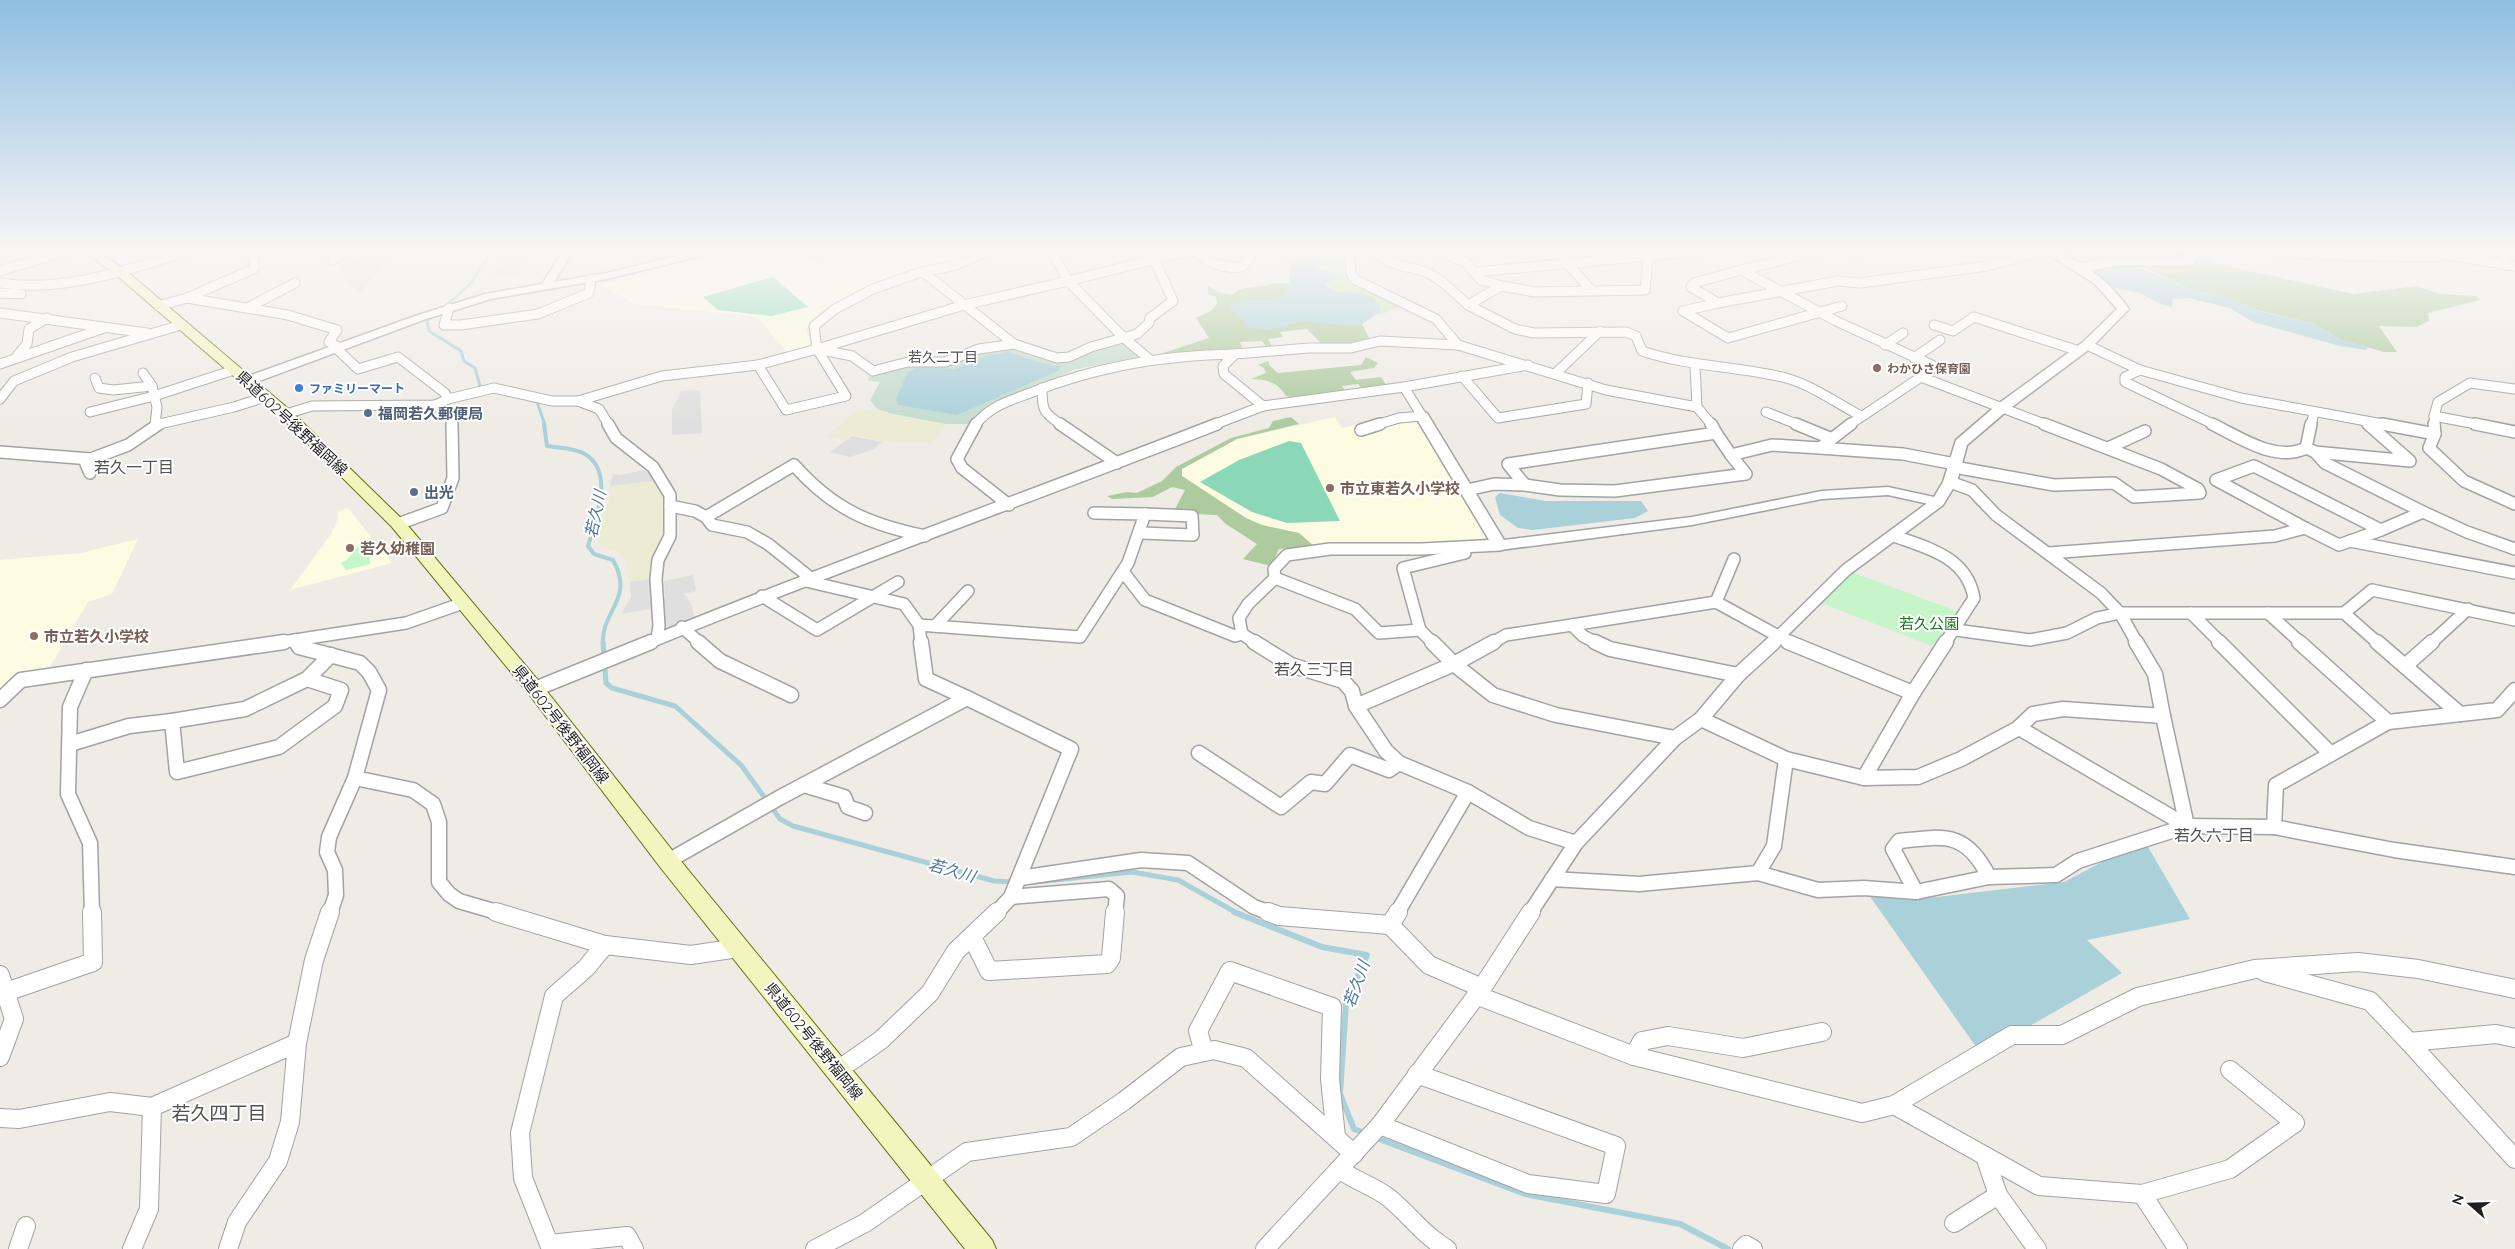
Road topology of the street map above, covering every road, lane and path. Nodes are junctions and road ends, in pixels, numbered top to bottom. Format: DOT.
graph roads {
  1 [pos="161,308"];
  2 [pos="256,308"];
  3 [pos="449,308"];
  4 [pos="552,308"];
  5 [pos="838,308"];
  6 [pos="953,308"];
  7 [pos="968,308"];
  8 [pos="1094,308"];
  9 [pos="1164,308"];
  10 [pos="1415,308"];
  11 [pos="1474,308"];
  12 [pos="1695,308"];
  13 [pos="1812,308"];
  14 [pos="1831,308"];
  15 [pos="2123,308"];
  16 [pos="1817,311"];
  17 [pos="0,313"];
  18 [pos="47,318"];
  19 [pos="181,325"];
  20 [pos="1934,325"];
  21 [pos="106,328"];
  22 [pos="1600,331"];
  23 [pos="1903,333"];
  24 [pos="152,334"];
  25 [pos="1124,338"];
  26 [pos="1940,340"];
  27 [pos="1014,344"];
  28 [pos="1458,345"];
  29 [pos="1885,345"];
  30 [pos="338,348"];
  31 [pos="2083,348"];
  32 [pos="817,349"];
  33 [pos="1234,354"];
  34 [pos="0,356"];
  35 [pos="15,357"];
  36 [pos="1149,358"];
  37 [pos="1914,358"];
  38 [pos="0,364"];
  39 [pos="758,365"];
  40 [pos="1528,365"];
  41 [pos="1694,365"];
  42 [pos="2140,370"];
  43 [pos="143,373"];
  44 [pos="1556,373"];
  45 [pos="240,376"];
  46 [pos="1462,376"];
  47 [pos="1921,377"];
  48 [pos="94,378"];
  49 [pos="1588,383"];
  50 [pos="1404,387"];
  51 [pos="1042,388"];
  52 [pos="2515,389"];
  53 [pos="4,390"];
  54 [pos="153,391"];
  55 [pos="265,397"];
  56 [pos="0,399"];
  57 [pos="448,399"];
  58 [pos="578,401"];
  59 [pos="435,405"];
  60 [pos="1264,406"];
  61 [pos="1697,407"];
  62 [pos="2003,407"];
  63 [pos="90,412"];
  64 [pos="1766,412"];
  65 [pos="2314,413"];
  66 [pos="286,414"];
  67 [pos="1422,416"];
  68 [pos="1861,416"];
  69 [pos="2434,416"];
  70 [pos="2366,422"];
  71 [pos="154,424"];
  72 [pos="1361,430"];
  73 [pos="2145,431"];
  74 [pos="2515,432"];
  75 [pos="1716,433"];
  76 [pos="2435,434"];
  77 [pos="1830,438"];
  78 [pos="1820,448"];
  79 [pos="2108,448"];
  80 [pos="2311,450"];
  81 [pos="0,452"];
  82 [pos="1731,455"];
  83 [pos="91,459"];
  84 [pos="1117,463"];
  85 [pos="1955,465"];
  86 [pos="90,473"];
  87 [pos="1950,482"];
  88 [pos="1525,485"];
  89 [pos="1467,490"];
  90 [pos="1938,502"];
  91 [pos="2515,504"];
  92 [pos="1009,505"];
  93 [pos="670,506"];
  94 [pos="2423,512"];
  95 [pos="1094,513"];
  96 [pos="1145,514"];
  97 [pos="706,517"];
  98 [pos="398,524"];
  99 [pos="2305,528"];
  100 [pos="2381,530"];
  101 [pos="1141,533"];
  102 [pos="926,536"];
  103 [pos="1894,536"];
  104 [pos="2350,541"];
  105 [pos="1500,545"];
  106 [pos="2515,549"];
  107 [pos="2049,553"];
  108 [pos="1734,559"];
  109 [pos="1124,573"];
  110 [pos="2515,573"];
  111 [pos="1275,578"];
  112 [pos="809,580"];
  113 [pos="898,582"];
  114 [pos="968,591"];
  115 [pos="762,596"];
  116 [pos="870,597"];
  117 [pos="1716,602"];
  118 [pos="463,603"];
  119 [pos="2468,609"];
  120 [pos="2120,613"];
  121 [pos="2191,613"];
  122 [pos="2268,613"];
  123 [pos="2344,613"];
  124 [pos="2515,620"];
  125 [pos="919,625"];
  126 [pos="1572,625"];
  127 [pos="935,626"];
  128 [pos="682,627"];
  129 [pos="1420,630"];
  130 [pos="1956,630"];
  131 [pos="1242,634"];
  132 [pos="657,638"];
  133 [pos="1779,638"];
  134 [pos="295,640"];
  135 [pos="331,655"];
  136 [pos="1454,664"];
  137 [pos="2405,666"];
  138 [pos="86,670"];
  139 [pos="1738,675"];
  140 [pos="306,679"];
  141 [pos="535,689"];
  142 [pos="2515,690"];
  143 [pos="1914,693"];
  144 [pos="791,695"];
  145 [pos="967,698"];
  146 [pos="0,700"];
  147 [pos="1356,706"];
  148 [pos="2460,714"];
  149 [pos="2163,716"];
  150 [pos="1701,719"];
  151 [pos="172,721"];
  152 [pos="2388,722"];
  153 [pos="2019,728"];
  154 [pos="1675,738"];
  155 [pos="70,744"];
  156 [pos="1198,753"];
  157 [pos="2330,754"];
  158 [pos="1786,759"];
  159 [pos="1399,763"];
  160 [pos="355,778"];
  161 [pos="1864,778"];
  162 [pos="804,785"];
  163 [pos="1468,792"];
  164 [pos="865,813"];
  165 [pos="2187,826"];
  166 [pos="2274,828"];
  167 [pos="1576,843"];
  168 [pos="668,861"];
  169 [pos="2515,867"];
  170 [pos="1758,873"];
  171 [pos="1989,876"];
  172 [pos="1020,878"];
  173 [pos="1552,879"];
  174 [pos="1916,892"];
  175 [pos="1011,897"];
  176 [pos="1390,925"];
  177 [pos="972,937"];
  178 [pos="605,945"];
  179 [pos="738,948"];
  180 [pos="2255,969"];
  181 [pos="0,975"];
  182 [pos="2515,989"];
  183 [pos="6,992"];
  184 [pos="1479,992"];
  185 [pos="1822,1032"];
  186 [pos="2515,1038"];
  187 [pos="2409,1042"];
  188 [pos="297,1043"];
  189 [pos="1204,1052"];
  190 [pos="1634,1056"];
  191 [pos="0,1057"];
  192 [pos="838,1070"];
  193 [pos="2230,1070"];
  194 [pos="1417,1074"];
  195 [pos="1894,1105"];
  196 [pos="152,1107"];
  197 [pos="0,1118"];
  198 [pos="1378,1128"];
  199 [pos="1336,1137"];
  200 [pos="1358,1150"];
  201 [pos="1985,1156"];
  202 [pos="2515,1159"];
  203 [pos="1339,1169"];
  204 [pos="927,1181"];
  205 [pos="2142,1194"];
  206 [pos="1998,1195"];
  207 [pos="1954,1223"];
  208 [pos="26,1226"];
  209 [pos="18,1249"];
  210 [pos="132,1249"];
  211 [pos="228,1249"];
  212 [pos="634,1249"];
  213 [pos="814,1249"];
  214 [pos="982,1249"];
  215 [pos="1265,1249"];
  216 [pos="1447,1249"];
  217 [pos="2037,1249"];
  218 [pos="2178,1249"];
  1 -- 19 [label="main road, 県道602号後野福岡線"];
  2 -- 30 [label="street"];
  3 -- 4 [label="street"];
  3 -- 30 [label="street"];
  5 -- 32 [label="street"];
  6 -- 32 [label="street"];
  7 -- 27 [label="street"];
  8 -- 25 [label="street"];
  9 -- 25 [label="street"];
  10 -- 28 [label="street"];
  11 -- 22 [label="street"];
  12 -- 16 [label="street"];
  13 -- 16 [label="street"];
  14 -- 16 [label="street"];
  15 -- 31 [label="street"];
  16 -- 29 [label="street"];
  17 -- 18 [label="street"];
  18 -- 21 [label="street"];
  18 -- 35 [label="street"];
  19 -- 24 [label="street"];
  19 -- 45 [label="main road, 県道602号後野福岡線"];
  20 -- 31 [label="street"];
  21 -- 24 [label="street"];
  21 -- 35 [label="street"];
  22 -- 41 [label="street"];
  22 -- 44 [label="street"];
  23 -- 29 [label="street"];
  24 -- 53 [label="street"];
  25 -- 27 [label="street"];
  25 -- 36 [label="street"];
  26 -- 37 [label="street"];
  27 -- 32 [label="street"];
  28 -- 33 [label="street"];
  28 -- 40 [label="street"];
  29 -- 37 [label="street"];
  30 -- 45 [label="street"];
  30 -- 57 [label="street"];
  31 -- 42 [label="street"];
  31 -- 62 [label="street"];
  32 -- 39 [label="street"];
  32 -- 39 [label="street"];
  33 -- 36 [label="street"];
  33 -- 60 [label="street"];
  34 -- 35 [label="street"];
  35 -- 38 [label="street"];
  36 -- 51 [label="street"];
  37 -- 47 [label="street"];
  39 -- 58 [label="street"];
  40 -- 44 [label="street"];
  40 -- 46 [label="street"];
  41 -- 61 [label="street"];
  41 -- 68 [label="street"];
  42 -- 65 [label="street"];
  42 -- 80 [label="street"];
  43 -- 54 [label="street"];
  44 -- 49 [label="street"];
  45 -- 54 [label="street"];
  45 -- 55 [label="main road, 県道602号後野福岡線"];
  46 -- 49 [label="street"];
  46 -- 50 [label="street"];
  47 -- 62 [label="street"];
  47 -- 68 [label="street"];
  48 -- 54 [label="street"];
  49 -- 61 [label="street"];
  50 -- 60 [label="street"];
  50 -- 67 [label="street"];
  51 -- 84 [label="street"];
  51 -- 92 [label="street"];
  52 -- 69 [label="street"];
  53 -- 56 [label="street"];
  54 -- 63 [label="street"];
  54 -- 71 [label="street"];
  55 -- 66 [label="main road, 県道602号後野福岡線"];
  55 -- 71 [label="street"];
  57 -- 58 [label="street"];
  57 -- 59 [label="street"];
  58 -- 93 [label="street"];
  59 -- 66 [label="street"];
  59 -- 98 [label="street"];
  60 -- 84 [label="street"];
  61 -- 75 [label="street"];
  62 -- 79 [label="street"];
  62 -- 85 [label="street"];
  64 -- 77 [label="street"];
  65 -- 70 [label="street"];
  65 -- 80 [label="street"];
  66 -- 98 [label="main road, 県道602号後野福岡線"];
  67 -- 72 [label="street"];
  67 -- 89 [label="street"];
  68 -- 77 [label="street"];
  69 -- 74 [label="street"];
  69 -- 76 [label="street"];
  70 -- 76 [label="street"];
  70 -- 80 [label="street"];
  71 -- 83 [label="street"];
  73 -- 79 [label="street"];
  75 -- 82 [label="street"];
  75 -- 88 [label="street"];
  76 -- 91 [label="street"];
  77 -- 78 [label="street"];
  78 -- 82 [label="street"];
  78 -- 85 [label="street"];
  79 -- 85 [label="street"];
  80 -- 94 [label="street"];
  81 -- 83 [label="street"];
  82 -- 88 [label="street"];
  83 -- 86 [label="street"];
  84 -- 92 [label="street"];
  85 -- 87 [label="street"];
  87 -- 90 [label="street"];
  87 -- 107 [label="street"];
  88 -- 89 [label="street"];
  89 -- 105 [label="street"];
  90 -- 103 [label="street"];
  90 -- 105 [label="street"];
  92 -- 102 [label="street"];
  93 -- 97 [label="street"];
  93 -- 132 [label="street"];
  94 -- 100 [label="street"];
  94 -- 106 [label="street"];
  95 -- 96 [label="street"];
  96 -- 101 [label="street"];
  96 -- 101 [label="street"];
  97 -- 102 [label="street"];
  97 -- 112 [label="street"];
  98 -- 118 [label="main road, 県道602号後野福岡線"];
  99 -- 100 [label="street"];
  99 -- 104 [label="street"];
  99 -- 107 [label="street"];
  100 -- 104 [label="street"];
  101 -- 109 [label="street"];
  102 -- 112 [label="street"];
  103 -- 130 [label="street"];
  103 -- 133 [label="street"];
  104 -- 110 [label="street"];
  105 -- 111 [label="street"];
  105 -- 129 [label="street"];
  107 -- 120 [label="street"];
  108 -- 117 [label="street"];
  109 -- 127 [label="street"];
  109 -- 131 [label="street"];
  111 -- 129 [label="street"];
  111 -- 131 [label="street"];
  112 -- 115 [label="street"];
  112 -- 116 [label="street"];
  113 -- 116 [label="street"];
  114 -- 127 [label="street"];
  115 -- 116 [label="street"];
  115 -- 128 [label="street"];
  116 -- 125 [label="street"];
  117 -- 126 [label="street"];
  117 -- 133 [label="street"];
  118 -- 134 [label="street"];
  118 -- 141 [label="main road, 県道602号後野福岡線"];
  119 -- 123 [label="street"];
  119 -- 124 [label="street"];
  119 -- 137 [label="street"];
  120 -- 121 [label="street"];
  120 -- 130 [label="street"];
  120 -- 149 [label="street"];
  121 -- 122 [label="street"];
  121 -- 157 [label="street"];
  122 -- 123 [label="street"];
  122 -- 152 [label="street"];
  123 -- 137 [label="street"];
  125 -- 127 [label="street"];
  125 -- 145 [label="street"];
  126 -- 136 [label="street"];
  126 -- 139 [label="street"];
  128 -- 132 [label="street"];
  128 -- 144 [label="street"];
  129 -- 136 [label="street"];
  130 -- 143 [label="street"];
  131 -- 147 [label="street"];
  132 -- 141 [label="street"];
  133 -- 139 [label="street"];
  133 -- 143 [label="street"];
  134 -- 135 [label="street"];
  134 -- 138 [label="street"];
  135 -- 140 [label="street"];
  135 -- 160 [label="street"];
  136 -- 147 [label="street"];
  136 -- 154 [label="street"];
  137 -- 148 [label="street"];
  138 -- 146 [label="street"];
  138 -- 155 [label="street"];
  139 -- 150 [label="street"];
  140 -- 151 [label="street"];
  140 -- 151 [label="street"];
  141 -- 168 [label="main road, 県道602号後野福岡線"];
  142 -- 148 [label="street"];
  143 -- 161 [label="street"];
  145 -- 162 [label="street"];
  145 -- 172 [label="street"];
  147 -- 159 [label="street"];
  148 -- 152 [label="street"];
  149 -- 153 [label="street"];
  149 -- 165 [label="street"];
  150 -- 154 [label="street"];
  150 -- 158 [label="street"];
  151 -- 155 [label="street"];
  152 -- 157 [label="street"];
  153 -- 161 [label="street"];
  153 -- 165 [label="street"];
  154 -- 167 [label="street"];
  155 -- 183 [label="street"];
  156 -- 159 [label="street"];
  157 -- 166 [label="street"];
  158 -- 161 [label="street"];
  158 -- 170 [label="street"];
  159 -- 163 [label="street"];
  160 -- 178 [label="street"];
  160 -- 188 [label="street"];
  162 -- 164 [label="street"];
  162 -- 168 [label="street"];
  163 -- 167 [label="street"];
  163 -- 176 [label="street"];
  165 -- 166 [label="street"];
  165 -- 171 [label="street"];
  166 -- 169 [label="street"];
  167 -- 173 [label="street"];
  168 -- 179 [label="main road, 県道602号後野福岡線"];
  170 -- 173 [label="street"];
  170 -- 174 [label="street"];
  171 -- 174 [label="street"];
  171 -- 174 [label="street"];
  172 -- 175 [label="street"];
  172 -- 176 [label="street"];
  173 -- 184 [label="street"];
  175 -- 177 [label="street"];
  175 -- 177 [label="street"];
  176 -- 184 [label="street"];
  177 -- 192 [label="street"];
  178 -- 179 [label="street"];
  178 -- 212 [label="street"];
  179 -- 192 [label="main road, 県道602号後野福岡線"];
  180 -- 182 [label="street"];
  180 -- 187 [label="street"];
  180 -- 195 [label="street"];
  181 -- 183 [label="street"];
  183 -- 191 [label="street"];
  184 -- 190 [label="street"];
  184 -- 194 [label="street"];
  185 -- 190 [label="street"];
  186 -- 187 [label="street"];
  187 -- 202 [label="street"];
  188 -- 196 [label="street"];
  188 -- 211 [label="street"];
  189 -- 199 [label="street"];
  189 -- 199 [label="street"];
  189 -- 204 [label="street"];
  190 -- 195 [label="street"];
  192 -- 204 [label="main road, 県道602号後野福岡線"];
  193 -- 205 [label="street"];
  194 -- 198 [label="street"];
  194 -- 198 [label="street"];
  195 -- 201 [label="street"];
  196 -- 197 [label="street"];
  196 -- 210 [label="street"];
  198 -- 200 [label="street"];
  199 -- 200 [label="street"];
  200 -- 203 [label="street"];
  201 -- 205 [label="street"];
  201 -- 206 [label="street"];
  203 -- 215 [label="street"];
  203 -- 216 [label="street"];
  204 -- 213 [label="street"];
  204 -- 214 [label="main road, 県道602号後野福岡線"];
  205 -- 218 [label="street"];
  206 -- 207 [label="street"];
  206 -- 217 [label="street"];
  208 -- 209 [label="street"];
}
